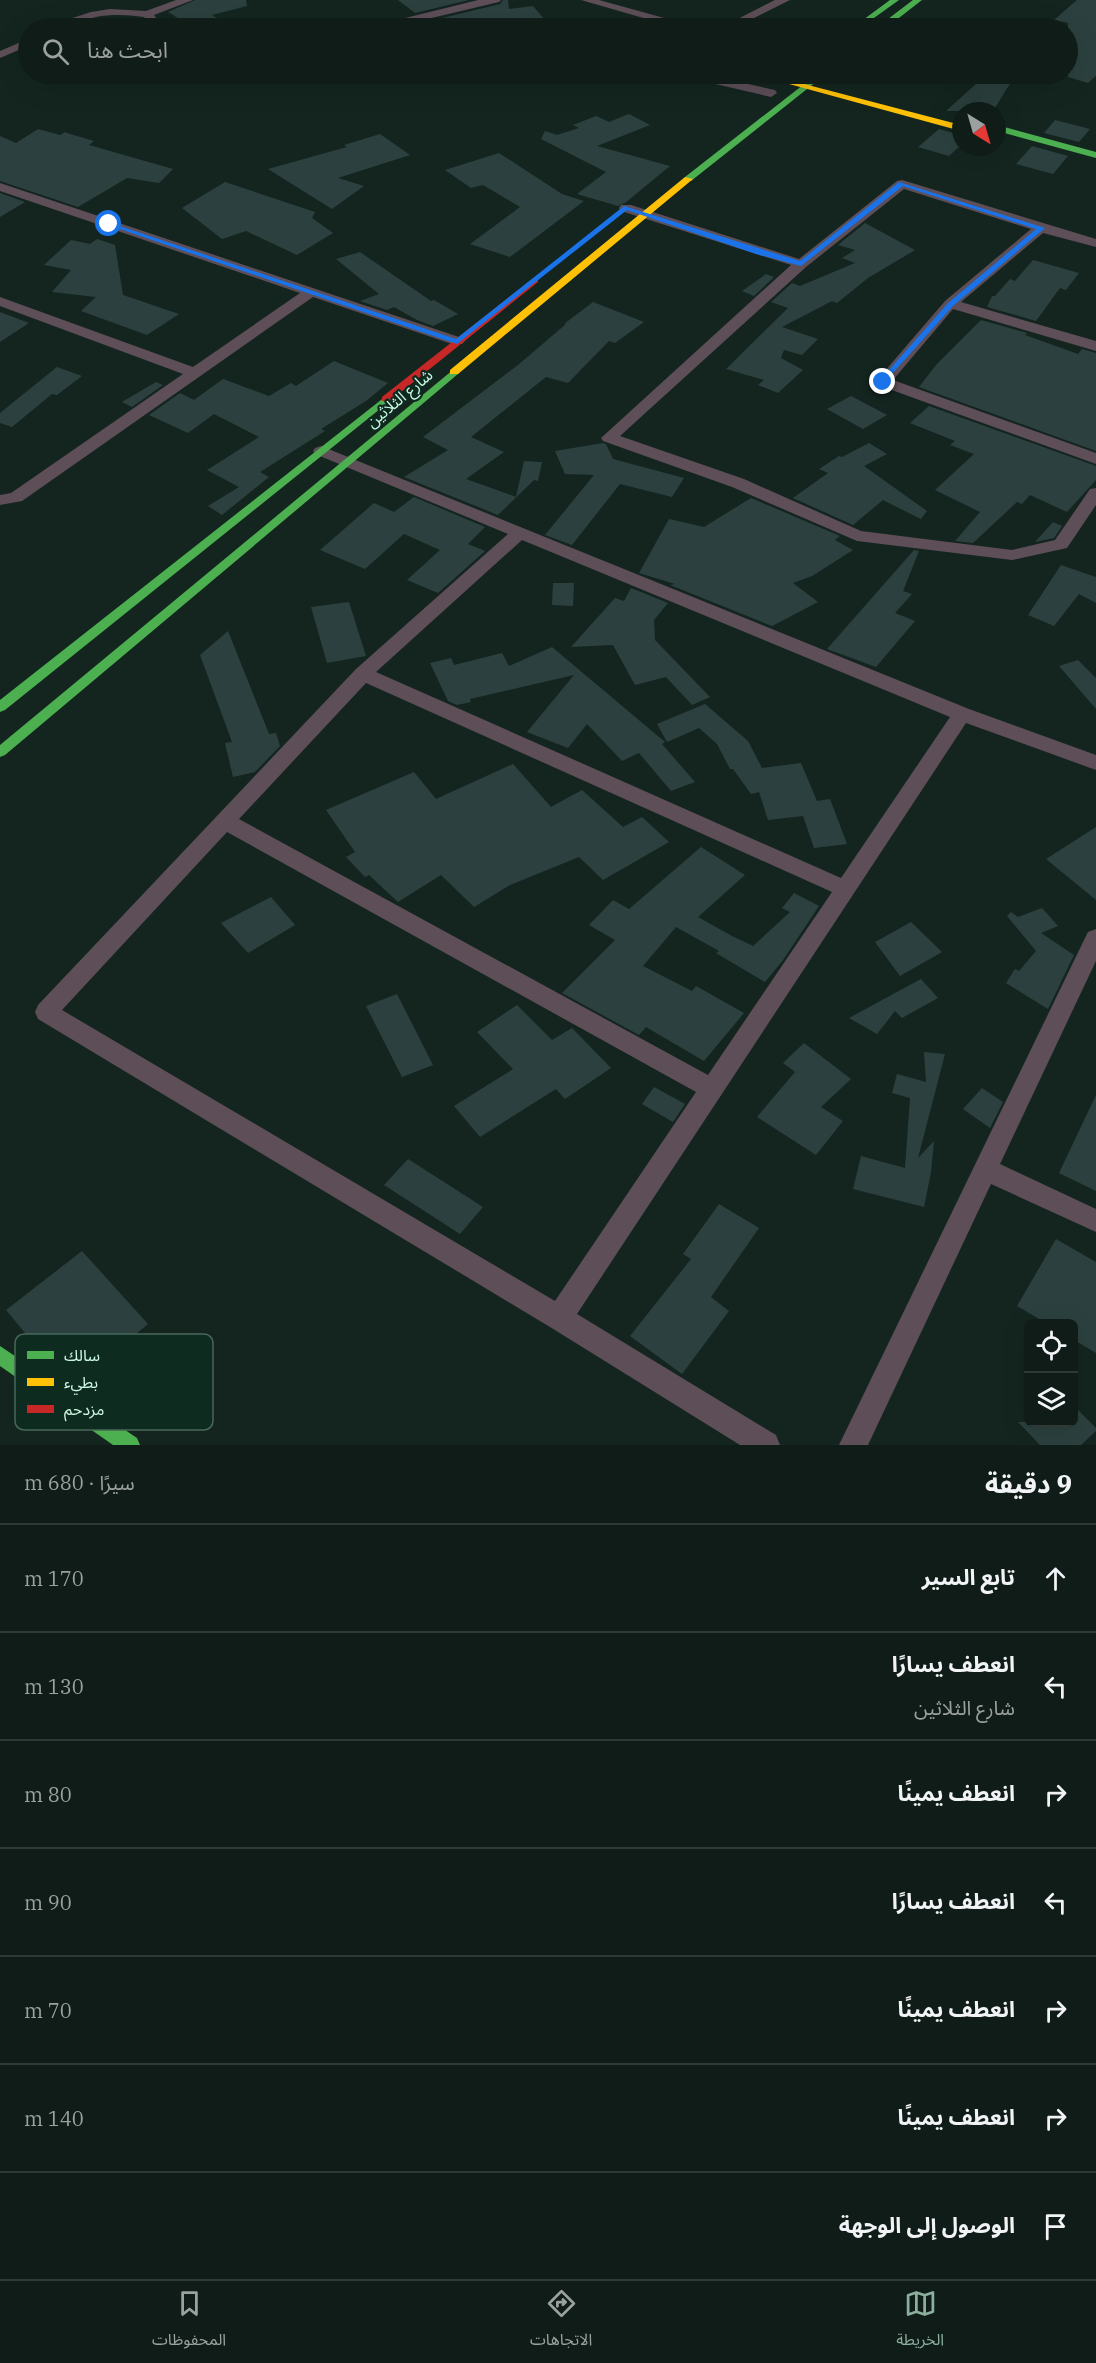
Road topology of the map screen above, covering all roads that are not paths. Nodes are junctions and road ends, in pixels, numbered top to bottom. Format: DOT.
graph roads {
  1 [pos="188,0"];
  2 [pos="495,0"];
  3 [pos="587,0"];
  4 [pos="784,0"];
  5 [pos="895,0"];
  6 [pos="918,0"];
  7 [pos="147,14"];
  8 [pos="83,18"];
  9 [pos="150,18"];
  10 [pos="416,18"];
  11 [pos="653,18"];
  12 [pos="747,18"];
  13 [pos="870,18"];
  14 [pos="894,18"];
  15 [pos="18,47"];
  16 [pos="0,55"];
  17 [pos="732,84"];
  18 [pos="782,84"];
  19 [pos="804,84"];
  20 [pos="829,84"];
  21 [pos="834,84"];
  22 [pos="771,93"];
  23 [pos="753,107"];
  24 [pos="952,116"];
  25 [pos="952,125"];
  26 [pos="1006,130"];
  27 [pos="1006,140"];
  28 [pos="1096,155"];
  29 [pos="1096,165"];
  30 [pos="0,187"];
  31 [pos="626,208"];
  32 [pos="643,214"];
  33 [pos="1041,228"];
  34 [pos="1096,243"];
  35 [pos="801,264"];
  36 [pos="542,274"];
  37 [pos="311,292"];
  38 [pos="0,301"];
  39 [pos="950,304"];
  40 [pos="457,341"];
  41 [pos="1096,346"];
  42 [pos="195,373"];
  43 [pos="321,451"];
  44 [pos="1096,459"];
  45 [pos="348,462"];
  46 [pos="1096,493"];
  47 [pos="0,500"];
  48 [pos="520,533"];
  49 [pos="363,674"];
  50 [pos="0,707"];
  51 [pos="963,714"];
  52 [pos="0,752"];
  53 [pos="1096,764"];
  54 [pos="225,821"];
  55 [pos="846,889"];
  56 [pos="1093,952"];
  57 [pos="712,1089"];
  58 [pos="985,1169"];
  59 [pos="1096,1221"];
  60 [pos="560,1318"];
  61 [pos="0,1355"];
  62 [pos="15,1365"];
  63 [pos="108,1430"];
  64 [pos="130,1445"];
  65 [pos="766,1445"];
  66 [pos="853,1445"];
  1 -- 7 [label="street"];
  2 -- 10 [label="street"];
  3 -- 11 [label="street"];
  4 -- 12 [label="street"];
  5 -- 13 [label="main road"];
  6 -- 14 [label="main road"];
  7 -- 8 [label="street"];
  7 -- 9 [label="street"];
  15 -- 16 [label="street"];
  17 -- 22 [label="street"];
  18 -- 22 [label="main road"];
  19 -- 32 [label="main road, شارع الثلاثين"];
  20 -- 25 [label="main road"];
  21 -- 24 [label="main road"];
  22 -- 23 [label="main road"];
  26 -- 28 [label="main road"];
  27 -- 29 [label="main road"];
  30 -- 37 [label="street"];
  31 -- 32 [label="street"];
  32 -- 35 [label="street"];
  32 -- 45 [label="main road, شارع الثلاثين"];
  33 -- 34 [label="street"];
  33 -- 35 [label="street"];
  33 -- 39 [label="street"];
  35 -- 46 [label="street"];
  36 -- 40 [label="main road, شارع الثلاثين"];
  37 -- 40 [label="street"];
  37 -- 42 [label="street"];
  38 -- 42 [label="street"];
  39 -- 41 [label="street"];
  39 -- 44 [label="street"];
  40 -- 43 [label="main road, شارع الثلاثين"];
  42 -- 47 [label="street"];
  43 -- 45 [label="street"];
  43 -- 50 [label="main road, شارع الثلاثين"];
  45 -- 48 [label="street"];
  45 -- 52 [label="main road, شارع الثلاثين"];
  48 -- 49 [label="street"];
  48 -- 51 [label="street"];
  49 -- 54 [label="street"];
  49 -- 55 [label="street"];
  51 -- 53 [label="street"];
  51 -- 55 [label="street"];
  54 -- 57 [label="street"];
  54 -- 60 [label="street"];
  55 -- 57 [label="street"];
  56 -- 58 [label="street"];
  57 -- 60 [label="street"];
  58 -- 59 [label="street"];
  58 -- 66 [label="street"];
  60 -- 65 [label="street"];
  61 -- 62 [label="main road"];
  63 -- 64 [label="main road"];
}
